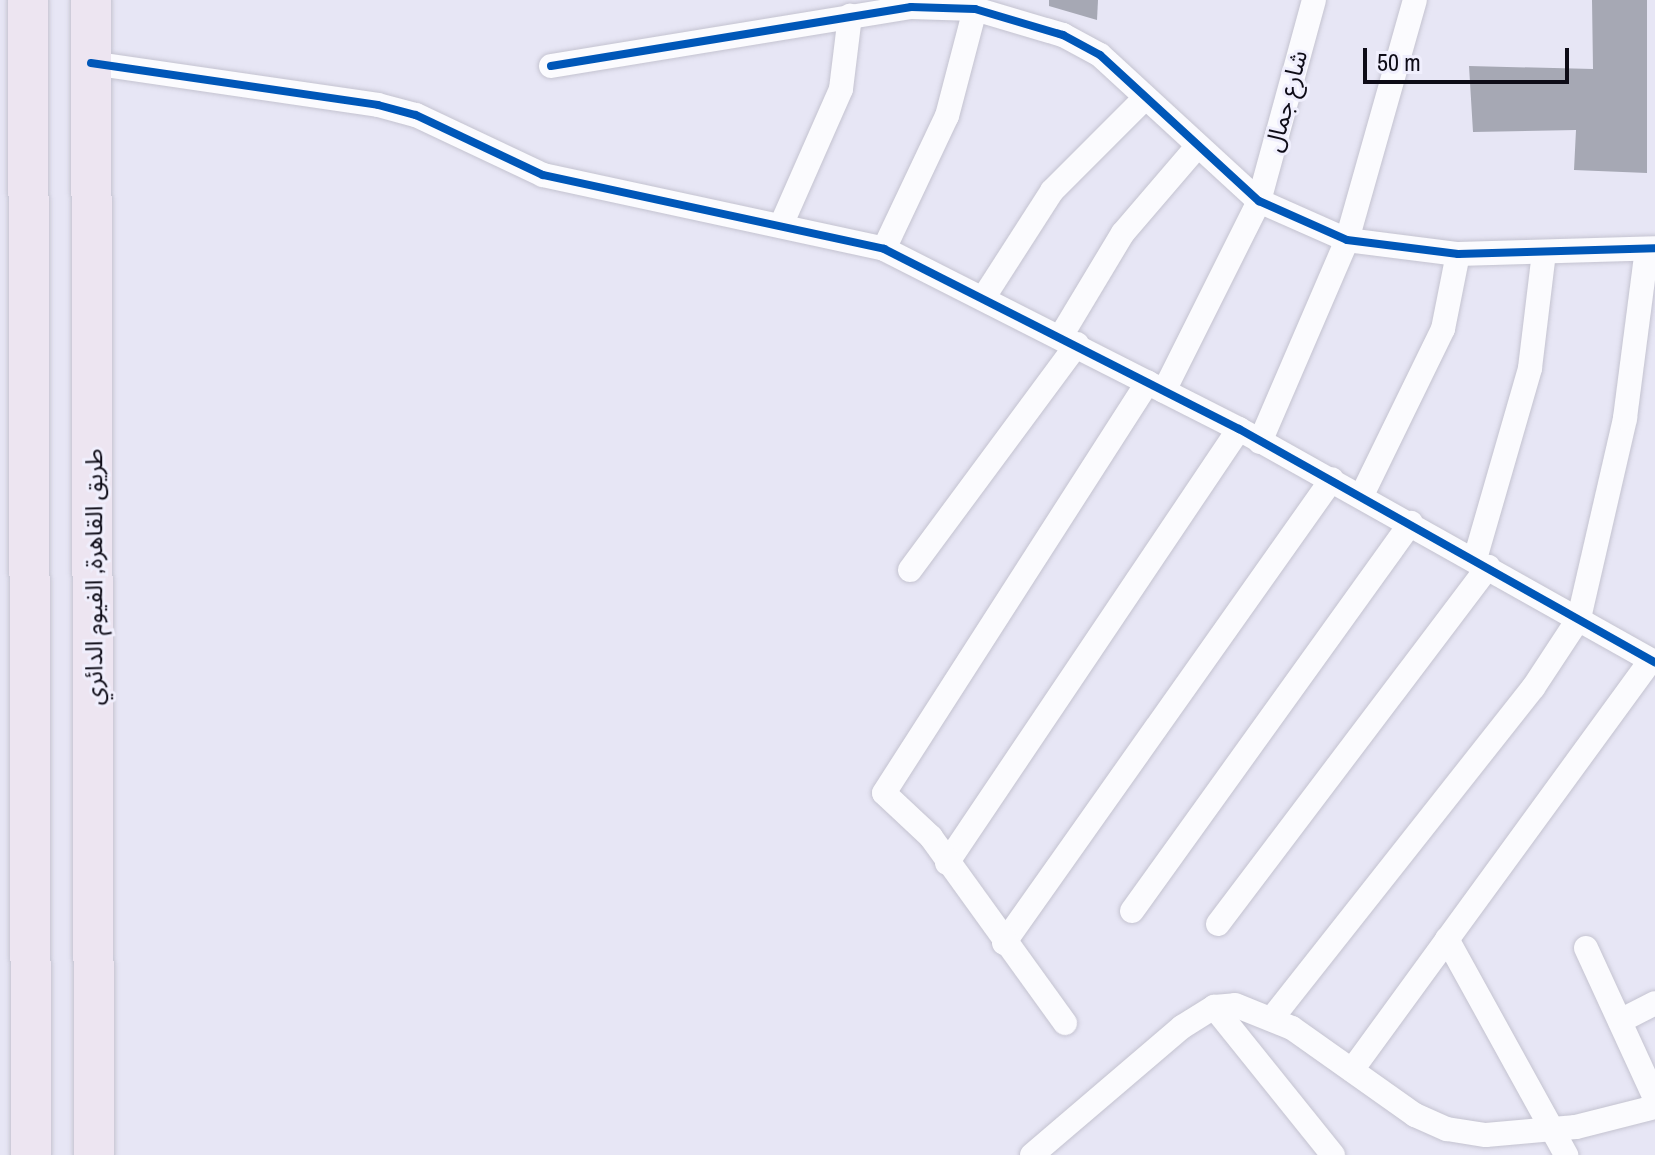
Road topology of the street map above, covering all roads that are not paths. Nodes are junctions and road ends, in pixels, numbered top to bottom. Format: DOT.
graph roads {
  1 [pos="28,0"];
  2 [pos="91,0"];
  3 [pos="1314,0"];
  4 [pos="1415,0"];
  5 [pos="911,3"];
  6 [pos="975,9"];
  7 [pos="1016,9"];
  8 [pos="850,16"];
  9 [pos="91,63"];
  10 [pos="551,66"];
  11 [pos="1144,99"];
  12 [pos="1195,149"];
  13 [pos="1259,201"];
  14 [pos="782,223"];
  15 [pos="1347,240"];
  16 [pos="884,249"];
  17 [pos="1651,249"];
  18 [pos="1544,253"];
  19 [pos="1458,254"];
  20 [pos="984,297"];
  21 [pos="1069,340"];
  22 [pos="1156,386"];
  23 [pos="1250,436"];
  24 [pos="1332,479"];
  25 [pos="1362,495"];
  26 [pos="1411,523"];
  27 [pos="1482,563"];
  28 [pos="910,570"];
  29 [pos="1579,618"];
  30 [pos="1653,661"];
  31 [pos="947,863"];
  32 [pos="1132,911"];
  33 [pos="1218,924"];
  34 [pos="1447,939"];
  35 [pos="1004,943"];
  36 [pos="1586,948"];
  37 [pos="1655,1003"];
  38 [pos="1214,1007"];
  39 [pos="1273,1017"];
  40 [pos="1620,1021"];
  41 [pos="1065,1023"];
  42 [pos="1352,1070"];
  43 [pos="1655,1098"];
  44 [pos="1655,1107"];
  45 [pos="1548,1127"];
  46 [pos="31,1155"];
  47 [pos="94,1155"];
  48 [pos="1032,1155"];
  49 [pos="1333,1155"];
  50 [pos="1566,1155"];
  1 -- 46 [label="highway"];
  2 -- 9 [label="highway, طريق القاهرة, الفيوم الدائري"];
  3 -- 13 [label="street, شارع جمال"];
  4 -- 15 [label="street"];
  5 -- 6 [label="street"];
  5 -- 8 [label="street"];
  6 -- 7 [label="street"];
  6 -- 16 [label="street"];
  7 -- 11 [label="street"];
  8 -- 10 [label="street"];
  8 -- 14 [label="street"];
  9 -- 14 [label="street"];
  9 -- 47 [label="highway, طريق القاهرة, الفيوم الدائري"];
  11 -- 12 [label="street"];
  11 -- 20 [label="street"];
  12 -- 13 [label="street"];
  12 -- 21 [label="street"];
  13 -- 15 [label="street"];
  13 -- 22 [label="street, شارع جمال"];
  14 -- 16 [label="street"];
  15 -- 19 [label="street"];
  15 -- 23 [label="street"];
  16 -- 20 [label="street"];
  17 -- 18 [label="street"];
  17 -- 29 [label="street"];
  18 -- 19 [label="street"];
  18 -- 27 [label="street"];
  19 -- 25 [label="street"];
  20 -- 21 [label="street"];
  21 -- 22 [label="street"];
  21 -- 28 [label="street"];
  22 -- 23 [label="street"];
  22 -- 31 [label="street, شارع جمال"];
  23 -- 24 [label="street"];
  23 -- 31 [label="street"];
  24 -- 25 [label="street"];
  24 -- 35 [label="street"];
  25 -- 26 [label="street"];
  26 -- 27 [label="street"];
  26 -- 32 [label="street"];
  27 -- 29 [label="street"];
  27 -- 33 [label="street"];
  29 -- 30 [label="street"];
  29 -- 39 [label="street"];
  30 -- 34 [label="street"];
  31 -- 35 [label="street"];
  34 -- 42 [label="street"];
  34 -- 45 [label="street"];
  35 -- 41 [label="street"];
  36 -- 40 [label="street"];
  37 -- 40 [label="street"];
  38 -- 39 [label="street"];
  38 -- 48 [label="street"];
  38 -- 49 [label="street"];
  39 -- 42 [label="street"];
  40 -- 43 [label="street"];
  42 -- 45 [label="street"];
  44 -- 45 [label="street"];
  45 -- 50 [label="street"];
}
